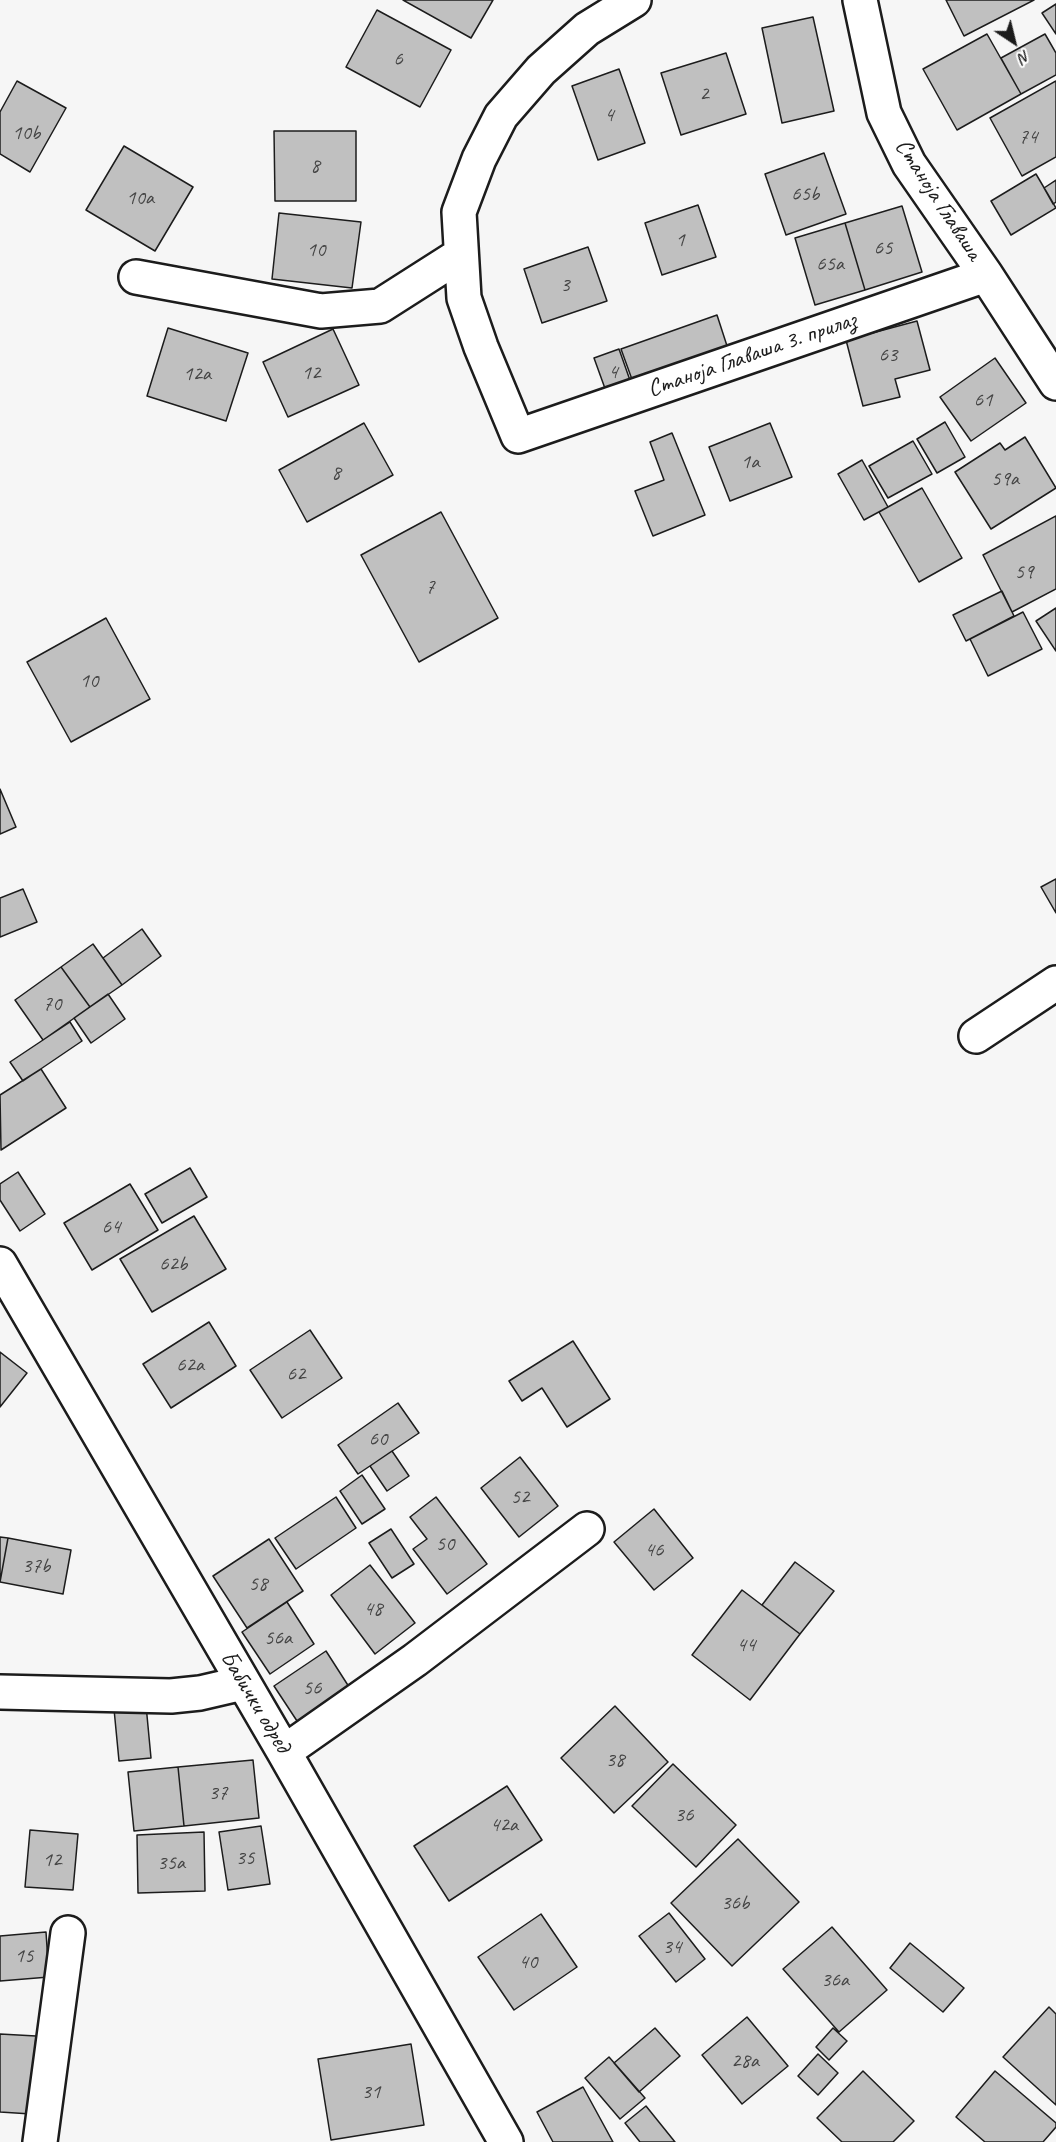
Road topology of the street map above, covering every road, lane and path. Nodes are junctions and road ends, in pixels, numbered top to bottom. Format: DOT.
graph roads {
  1 [pos="634,0"];
  2 [pos="860,0"];
  3 [pos="460,255"];
  4 [pos="986,275"];
  5 [pos="136,277"];
  6 [pos="1056,383"];
  7 [pos="1056,983"];
  8 [pos="976,1036"];
  9 [pos="0,1264"];
  10 [pos="587,1529"];
  11 [pos="243,1683"];
  12 [pos="0,1692"];
  13 [pos="284,1752"];
  14 [pos="68,1933"];
  15 [pos="40,2142"];
  16 [pos="506,2142"];
  1 -- 3 [label="street"];
  2 -- 4 [label="street, Станоја Главаша"];
  3 -- 4 [label="street, Станоја Главаша 3. прилаз"];
  3 -- 5 [label="street"];
  4 -- 6 [label="street, Станоја Главаша"];
  7 -- 8 [label="street"];
  9 -- 11 [label="street, Бабички одред"];
  10 -- 13 [label="street"];
  11 -- 12 [label="street"];
  11 -- 13 [label="street, Бабички одред"];
  13 -- 16 [label="street, Бабички одред"];
  14 -- 15 [label="street"];
}
